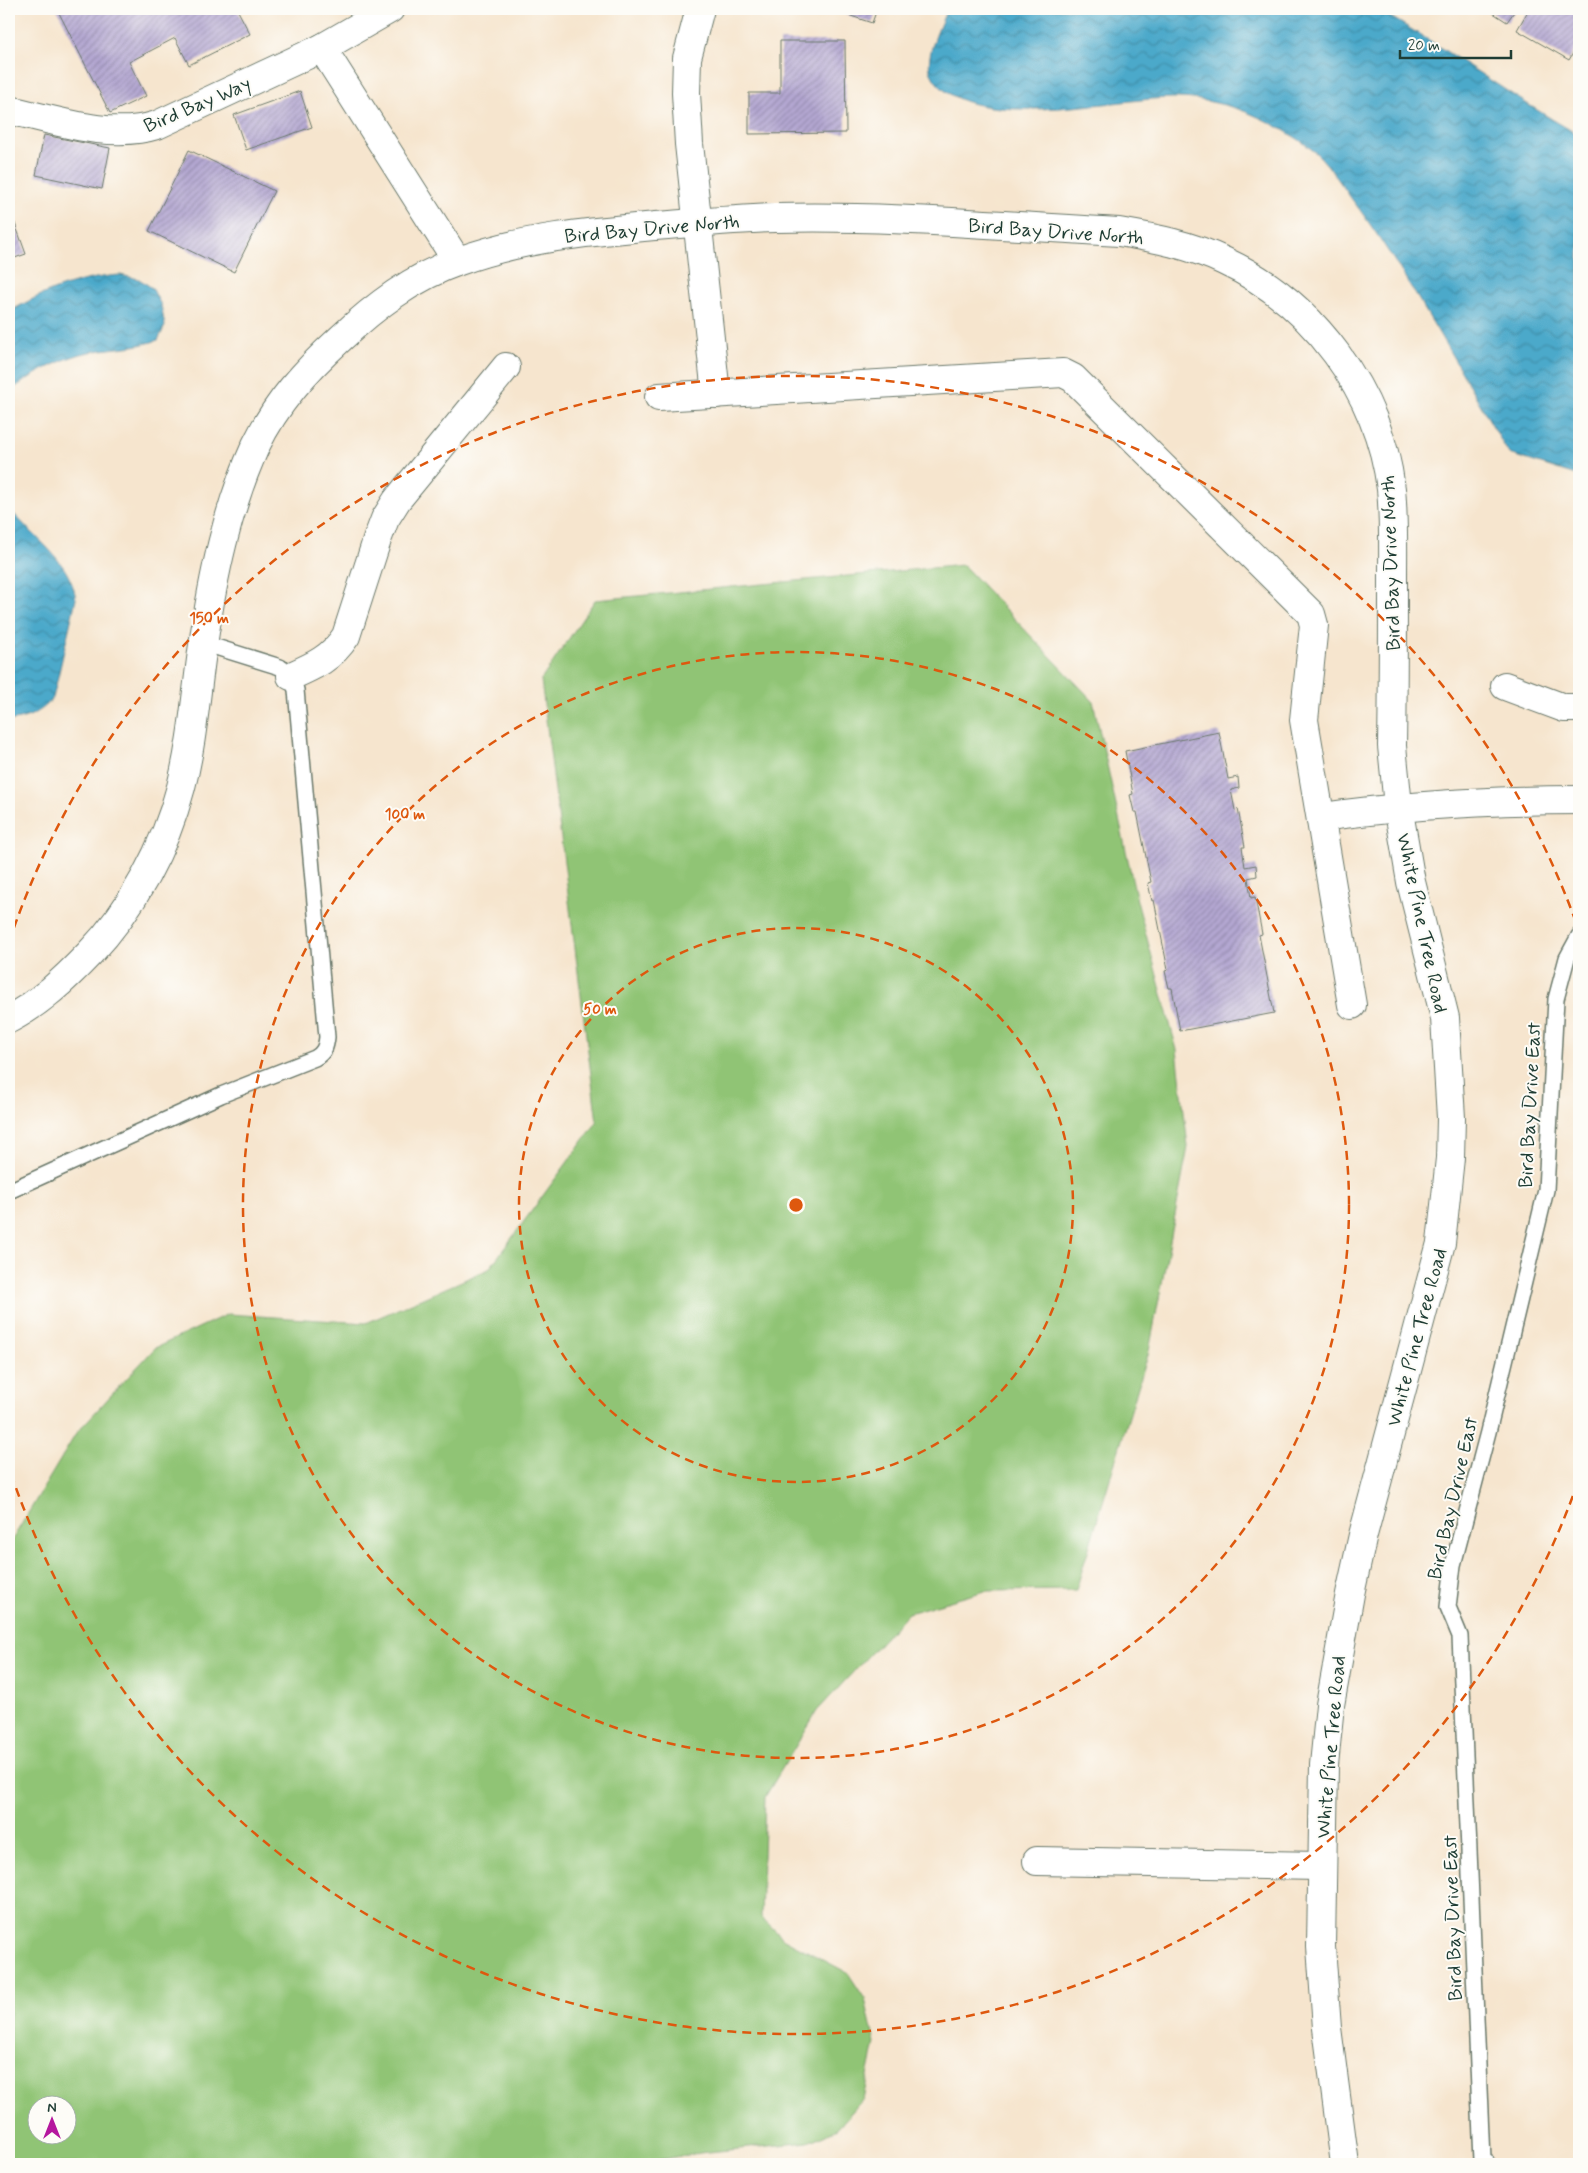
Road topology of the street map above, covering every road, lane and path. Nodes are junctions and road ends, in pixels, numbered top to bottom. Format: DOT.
graph roads {
  1 [pos="390,9"];
  2 [pos="700,9"];
  3 [pos="322,48"];
  4 [pos="9,110"];
  5 [pos="698,223"];
  6 [pos="457,261"];
  7 [pos="506,367"];
  8 [pos="716,394"];
  9 [pos="659,397"];
  10 [pos="203,643"];
  11 [pos="291,676"];
  12 [pos="1505,686"];
  13 [pos="1579,708"];
  14 [pos="1579,800"];
  15 [pos="1398,806"];
  16 [pos="1322,817"];
  17 [pos="1579,936"];
  18 [pos="1352,1005"];
  19 [pos="9,1019"];
  20 [pos="9,1191"];
  21 [pos="1037,1861"];
  22 [pos="1320,1866"];
  23 [pos="1345,2164"];
  24 [pos="1488,2164"];
  1 -- 3 [label="street, Bird Bay Way"];
  2 -- 5 [label="street"];
  3 -- 4 [label="street, Bird Bay Way"];
  3 -- 6 [label="street"];
  5 -- 6 [label="street, Bird Bay Drive North"];
  5 -- 8 [label="street"];
  5 -- 15 [label="street, Bird Bay Drive North"];
  6 -- 10 [label="street, Bird Bay Drive North"];
  7 -- 11 [label="street"];
  8 -- 9 [label="street"];
  8 -- 16 [label="street"];
  10 -- 11 [label="lane"];
  10 -- 19 [label="street, Bird Bay Drive North"];
  11 -- 20 [label="lane"];
  12 -- 13 [label="street"];
  14 -- 15 [label="street"];
  15 -- 16 [label="street"];
  15 -- 22 [label="street, White Pine Tree Road"];
  16 -- 18 [label="street"];
  17 -- 24 [label="lane, Bird Bay Drive East"];
  21 -- 22 [label="street"];
  22 -- 23 [label="street, White Pine Tree Road"];
}
